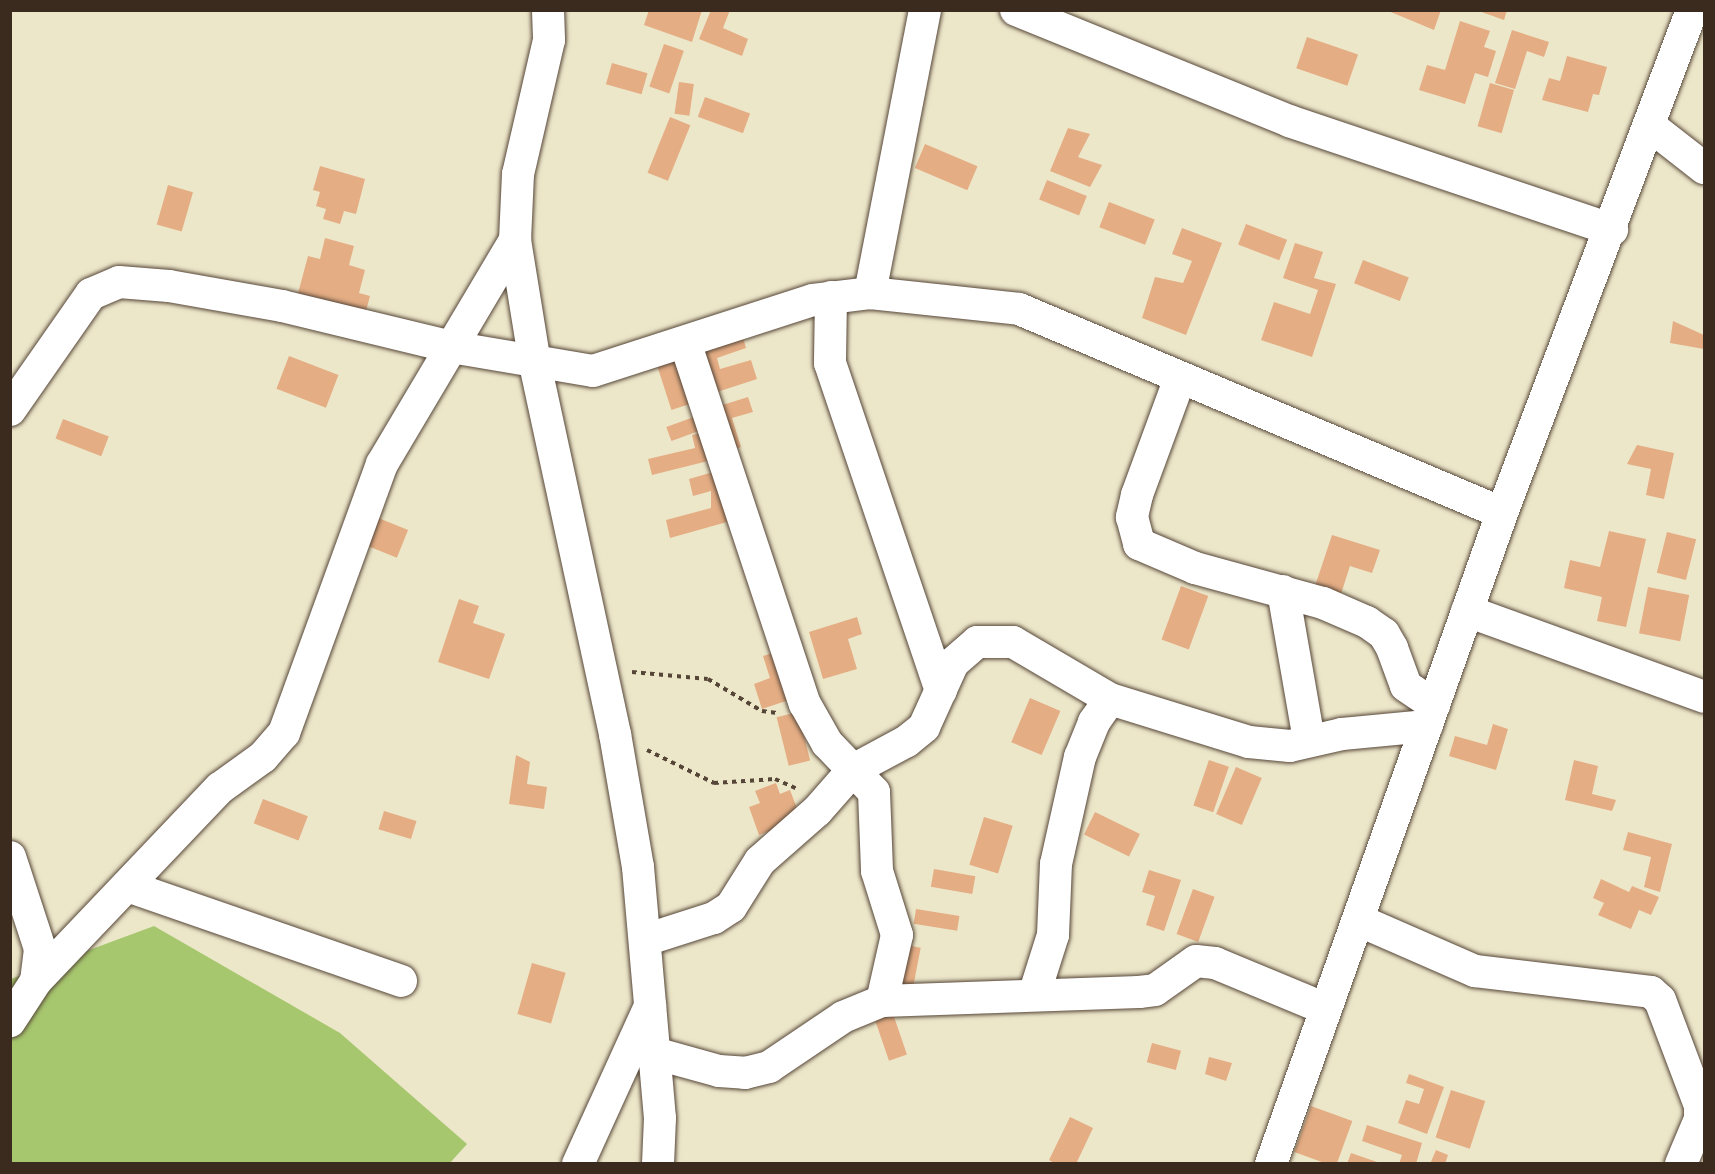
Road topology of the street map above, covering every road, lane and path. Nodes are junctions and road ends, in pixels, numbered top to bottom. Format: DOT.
graph roads {
  1 [pos="548,10"];
  2 [pos="925,10"];
  3 [pos="1016,10"];
  4 [pos="1692,10"];
  5 [pos="1649,125"];
  6 [pos="1704,168"];
  7 [pos="1612,230"];
  8 [pos="515,240"];
  9 [pos="870,293"];
  10 [pos="831,297"];
  11 [pos="685,342"];
  12 [pos="451,347"];
  13 [pos="535,363"];
  14 [pos="1180,378"];
  15 [pos="10,410"];
  16 [pos="1502,513"];
  17 [pos="1283,591"];
  18 [pos="1467,611"];
  19 [pos="598,670"];
  20 [pos="941,691"];
  21 [pos="1704,697"];
  22 [pos="1110,699"];
  23 [pos="805,704"];
  24 [pos="1431,715"];
  25 [pos="615,734"];
  26 [pos="1309,740"];
  27 [pos="853,770"];
  28 [pos="817,811"];
  29 [pos="10,857"];
  30 [pos="127,886"];
  31 [pos="1358,920"];
  32 [pos="645,940"];
  33 [pos="36,981"];
  34 [pos="401,981"];
  35 [pos="1034,995"];
  36 [pos="882,1001"];
  37 [pos="651,1004"];
  38 [pos="1326,1010"];
  39 [pos="10,1021"];
  40 [pos="654,1053"];
  41 [pos="578,1164"];
  42 [pos="658,1164"];
  43 [pos="1271,1164"];
  44 [pos="1681,1164"];
  1 -- 8 [label="street"];
  2 -- 9 [label="street"];
  3 -- 7 [label="street"];
  4 -- 5 [label="street"];
  5 -- 6 [label="street"];
  5 -- 7 [label="street"];
  7 -- 16 [label="street"];
  8 -- 12 [label="street"];
  8 -- 13 [label="street"];
  9 -- 10 [label="street"];
  9 -- 14 [label="street"];
  10 -- 11 [label="street"];
  10 -- 20 [label="street"];
  11 -- 13 [label="street"];
  11 -- 23 [label="street"];
  12 -- 13 [label="street"];
  12 -- 15 [label="street"];
  12 -- 30 [label="street"];
  13 -- 19 [label="street"];
  14 -- 16 [label="street"];
  14 -- 17 [label="street"];
  16 -- 18 [label="street"];
  17 -- 24 [label="street"];
  17 -- 26 [label="street"];
  18 -- 21 [label="street"];
  18 -- 24 [label="street"];
  19 -- 23 [label="path"];
  19 -- 25 [label="street"];
  20 -- 22 [label="street"];
  20 -- 27 [label="street"];
  22 -- 26 [label="street"];
  22 -- 35 [label="street"];
  23 -- 27 [label="street"];
  24 -- 26 [label="street"];
  24 -- 31 [label="street"];
  25 -- 28 [label="path"];
  25 -- 32 [label="street"];
  27 -- 28 [label="street"];
  27 -- 36 [label="street"];
  28 -- 32 [label="street"];
  29 -- 33 [label="street"];
  30 -- 33 [label="street"];
  30 -- 34 [label="street"];
  31 -- 38 [label="street"];
  31 -- 44 [label="street"];
  32 -- 37 [label="street"];
  33 -- 39 [label="street"];
  35 -- 36 [label="street"];
  35 -- 38 [label="street"];
  36 -- 40 [label="street"];
  37 -- 40 [label="street"];
  37 -- 41 [label="street"];
  38 -- 43 [label="street"];
  40 -- 42 [label="street"];
}
